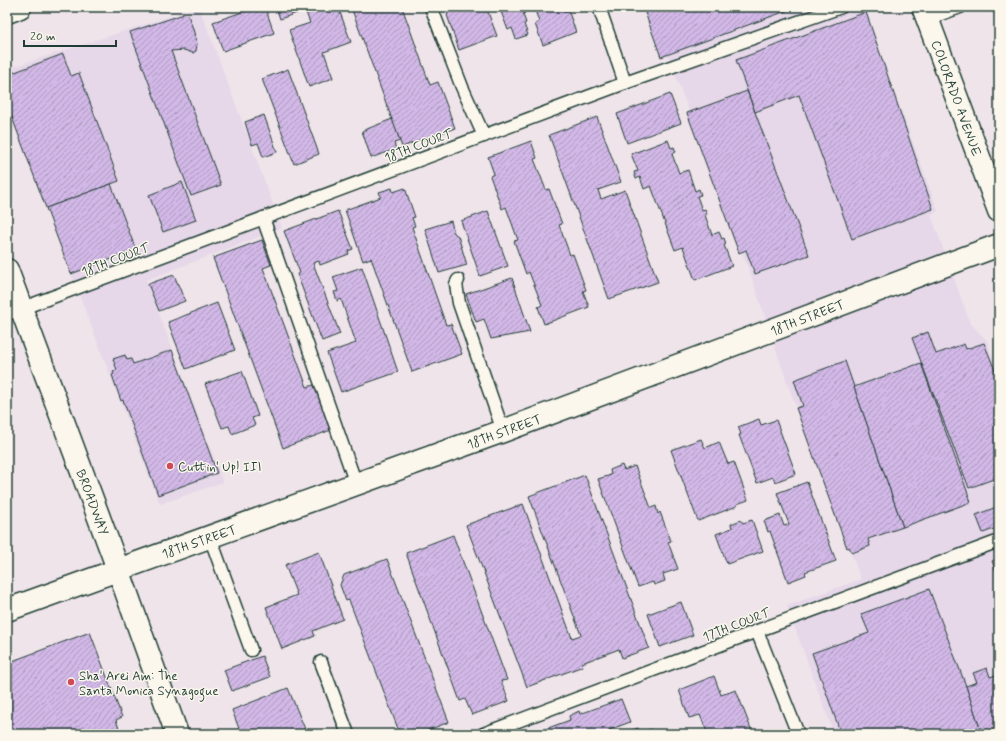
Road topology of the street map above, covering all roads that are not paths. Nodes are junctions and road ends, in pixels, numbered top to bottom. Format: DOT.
graph roads {
  1 [pos="20,7"];
  2 [pos="431,7"];
  3 [pos="599,7"];
  4 [pos="841,7"];
  5 [pos="960,7"];
  6 [pos="7,12"];
  7 [pos="925,13"];
  8 [pos="624,83"];
  9 [pos="484,136"];
  10 [pos="994,182"];
  11 [pos="999,211"];
  12 [pos="263,218"];
  13 [pos="999,245"];
  14 [pos="7,270"];
  15 [pos="458,280"];
  16 [pos="14,312"];
  17 [pos="503,431"];
  18 [pos="356,484"];
  19 [pos="210,537"];
  20 [pos="999,541"];
  21 [pos="118,569"];
  22 [pos="7,610"];
  23 [pos="757,631"];
  24 [pos="251,650"];
  25 [pos="321,662"];
  26 [pos="177,734"];
  27 [pos="348,734"];
  28 [pos="483,734"];
  29 [pos="798,734"];
  1 -- 6 [label="street"];
  2 -- 9 [label="lane"];
  3 -- 8 [label="lane"];
  4 -- 8 [label="lane, 18TH COURT"];
  5 -- 7 [label="lane"];
  7 -- 10 [label="street, COLORADO AVENUE"];
  8 -- 9 [label="lane, 18TH COURT"];
  9 -- 12 [label="lane, 18TH COURT"];
  10 -- 11 [label="street, COLORADO AVENUE"];
  12 -- 16 [label="lane, 18TH COURT"];
  12 -- 18 [label="lane"];
  13 -- 17 [label="street, 18TH STREET"];
  14 -- 16 [label="street, BROADWAY"];
  15 -- 17 [label="lane"];
  16 -- 21 [label="street, BROADWAY"];
  17 -- 18 [label="street, 18TH STREET"];
  18 -- 19 [label="street, 18TH STREET"];
  19 -- 21 [label="street, 18TH STREET"];
  19 -- 24 [label="lane"];
  20 -- 23 [label="lane, 17TH COURT"];
  21 -- 22 [label="street, 18TH STREET"];
  21 -- 26 [label="street, BROADWAY"];
  23 -- 28 [label="lane, 17TH COURT"];
  23 -- 29 [label="lane"];
  25 -- 27 [label="lane"];
}
